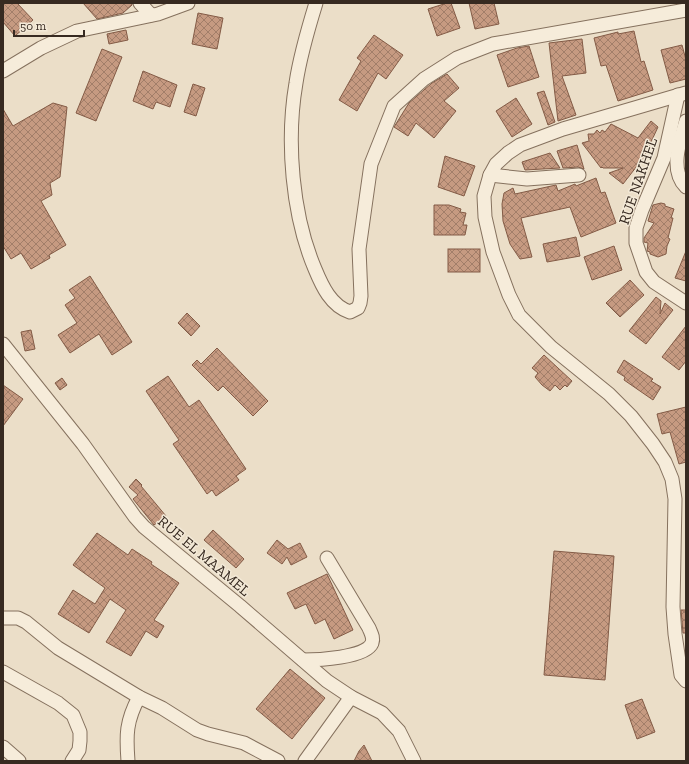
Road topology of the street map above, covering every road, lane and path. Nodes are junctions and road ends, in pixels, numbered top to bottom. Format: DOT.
graph roads {
  1 [pos="140,3"];
  2 [pos="188,3"];
  3 [pos="316,3"];
  4 [pos="686,10"];
  5 [pos="151,15"];
  6 [pos="3,71"];
  7 [pos="682,94"];
  8 [pos="686,121"];
  9 [pos="490,175"];
  10 [pos="579,175"];
  11 [pos="686,187"];
  12 [pos="686,303"];
  13 [pos="3,344"];
  14 [pos="327,558"];
  15 [pos="3,618"];
  16 [pos="303,660"];
  17 [pos="3,672"];
  18 [pos="686,682"];
  19 [pos="140,697"];
  20 [pos="351,697"];
  21 [pos="3,747"];
  22 [pos="19,761"];
  23 [pos="72,761"];
  24 [pos="128,761"];
  25 [pos="278,761"];
  26 [pos="305,761"];
  27 [pos="414,761"];
  1 -- 5 [label="street"];
  2 -- 5 [label="street"];
  3 -- 4 [label="street"];
  5 -- 6 [label="street"];
  7 -- 9 [label="street"];
  7 -- 12 [label="street, RUE NAKHEL"];
  8 -- 11 [label="street"];
  9 -- 10 [label="street"];
  9 -- 18 [label="street"];
  13 -- 16 [label="street, RUE EL MAAMEL"];
  14 -- 16 [label="street"];
  15 -- 19 [label="street"];
  16 -- 20 [label="street, RUE EL MAAMEL"];
  17 -- 23 [label="street"];
  19 -- 24 [label="street"];
  19 -- 25 [label="street"];
  20 -- 26 [label="street"];
  20 -- 27 [label="street, RUE EL MAAMEL"];
  21 -- 22 [label="street"];
}
